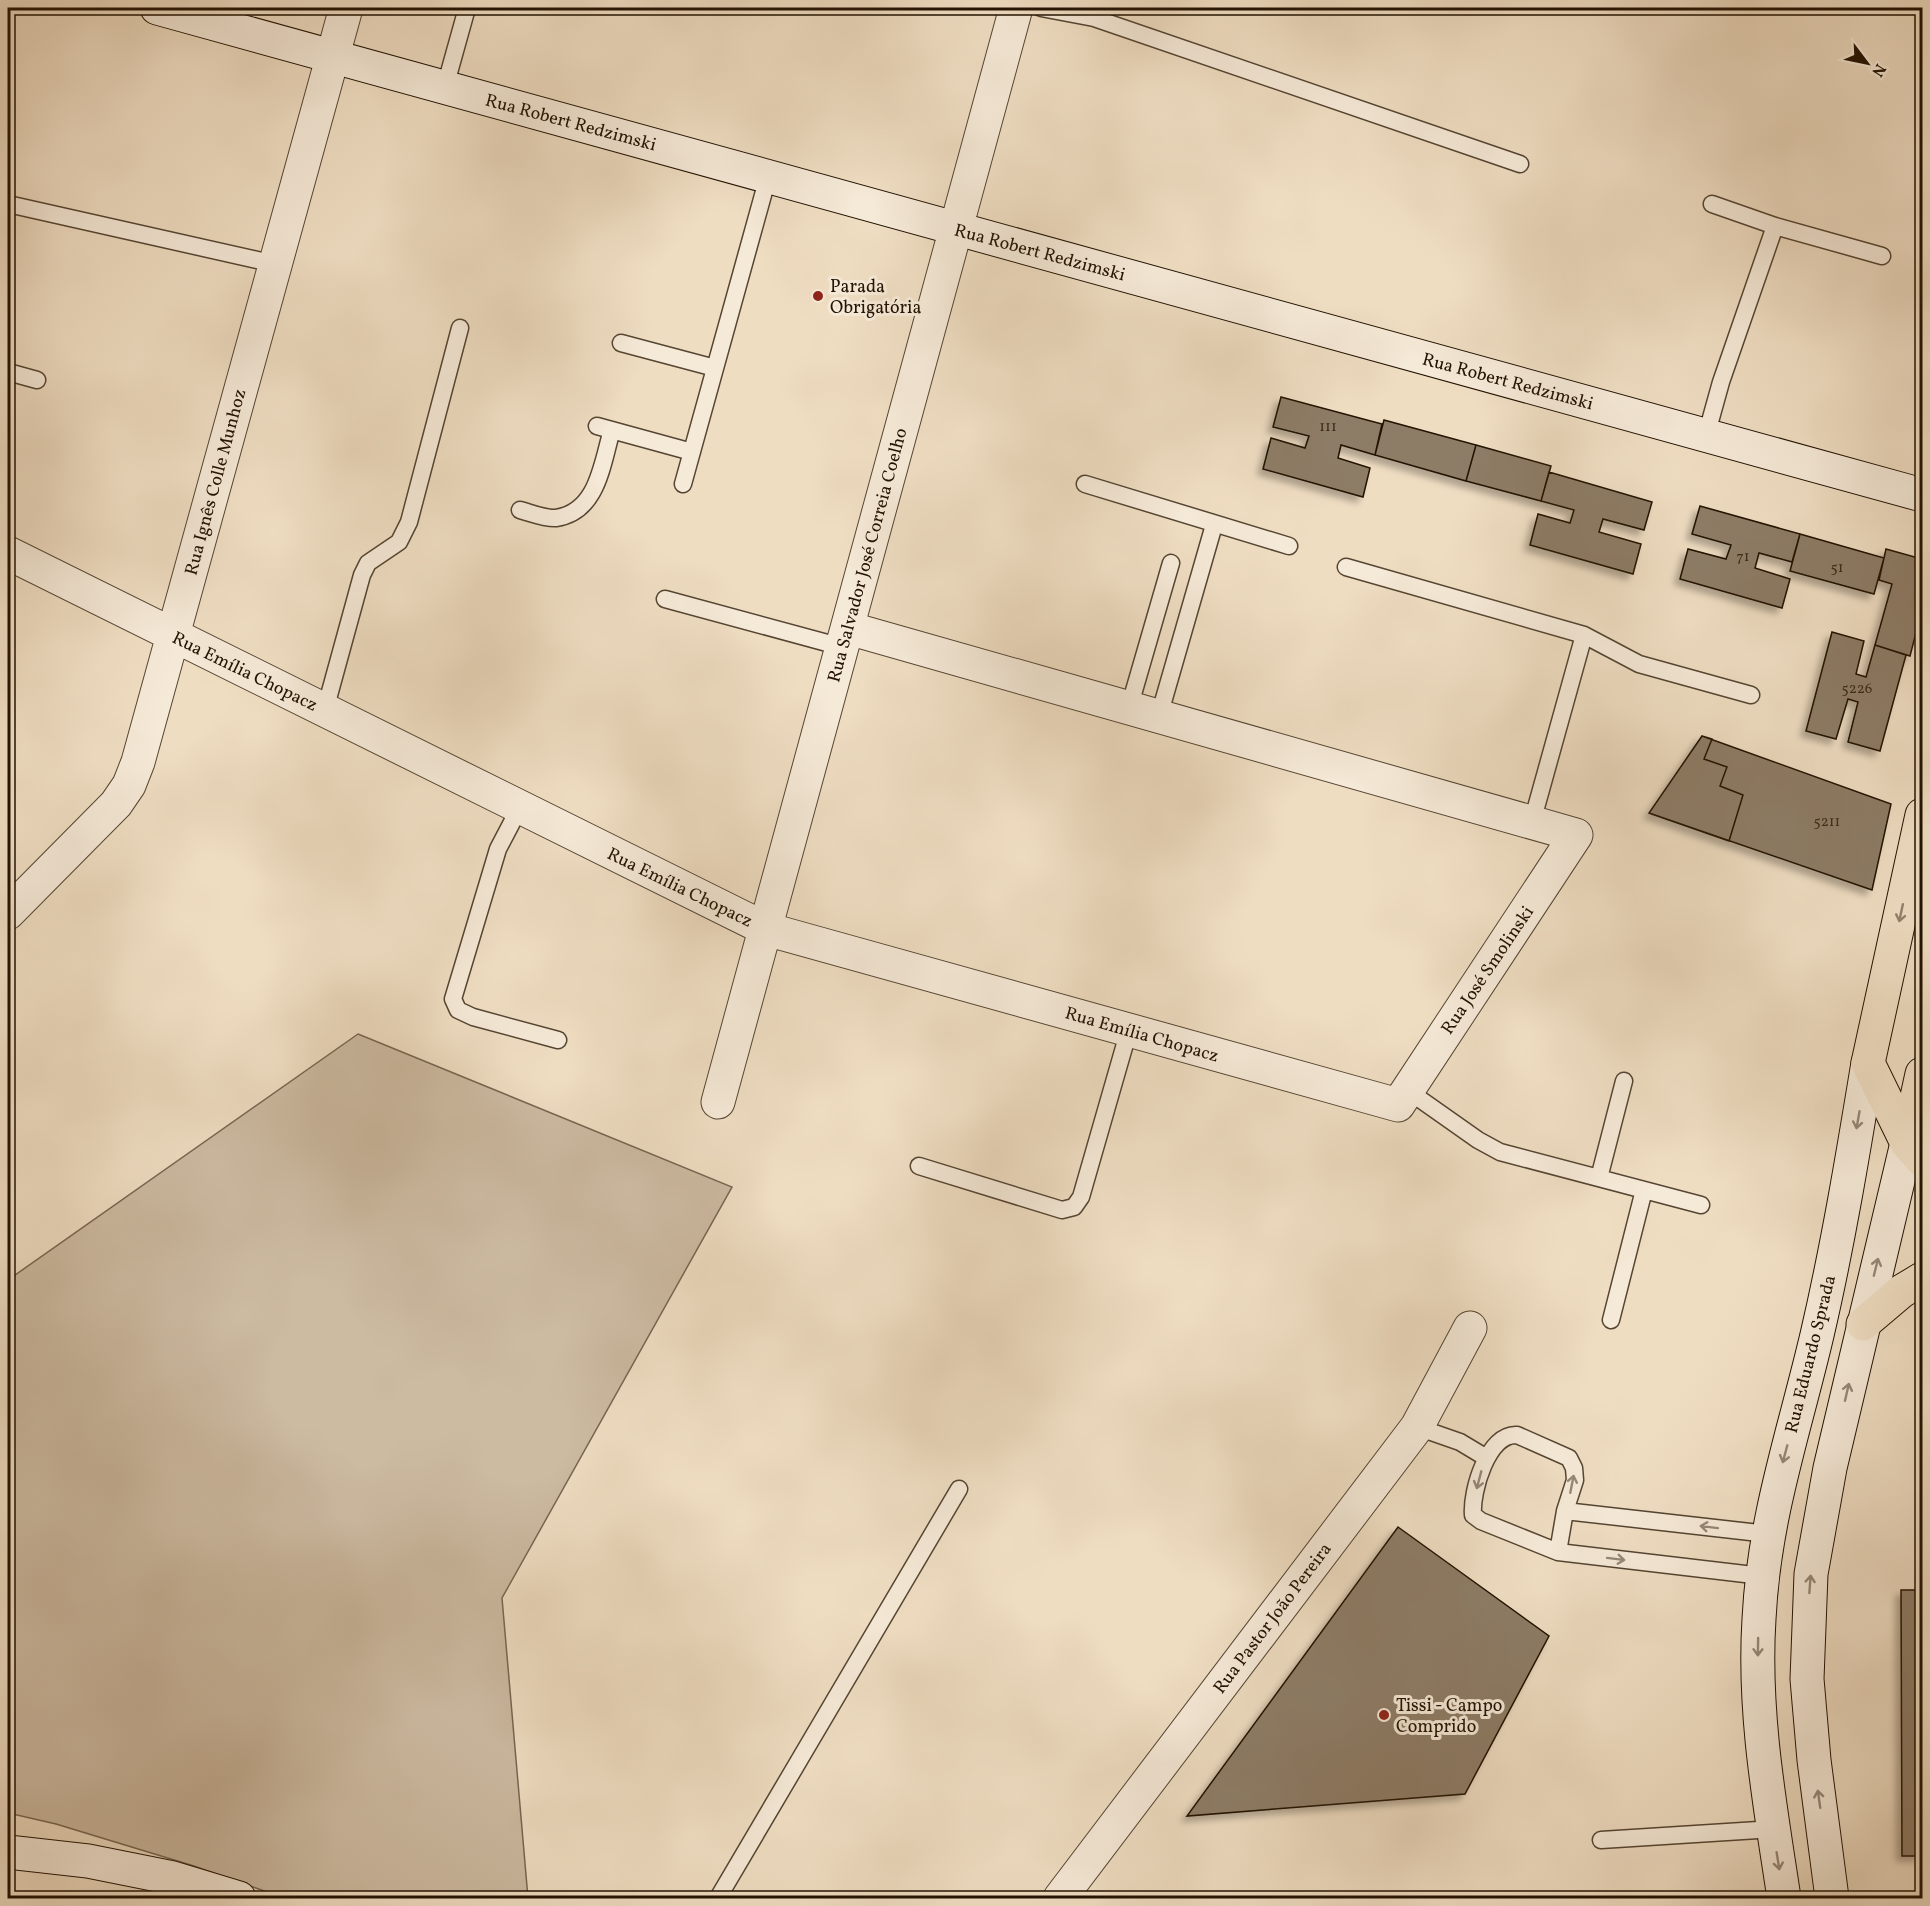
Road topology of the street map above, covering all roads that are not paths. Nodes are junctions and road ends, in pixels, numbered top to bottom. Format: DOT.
graph roads {
  1 [pos="157,8"];
  2 [pos="346,8"];
  3 [pos="467,8"];
  4 [pos="1017,8"];
  5 [pos="1041,8"];
  6 [pos="333,56"];
  7 [pos="445,87"];
  8 [pos="1520,164"];
  9 [pos="768,177"];
  10 [pos="8,204"];
  11 [pos="1712,204"];
  12 [pos="1775,226"];
  13 [pos="956,228"];
  14 [pos="1882,256"];
  15 [pos="275,264"];
  16 [pos="460,328"];
  17 [pos="621,343"];
  18 [pos="715,368"];
  19 [pos="8,372"];
  20 [pos="37,380"];
  21 [pos="1706,436"];
  22 [pos="692,452"];
  23 [pos="683,484"];
  24 [pos="1085,484"];
  25 [pos="1923,495"];
  26 [pos="520,510"];
  27 [pos="1214,525"];
  28 [pos="1289,546"];
  29 [pos="8,553"];
  30 [pos="1171,563"];
  31 [pos="1346,567"];
  32 [pos="665,599"];
  33 [pos="173,635"];
  34 [pos="1584,635"];
  35 [pos="845,637"];
  36 [pos="1751,695"];
  37 [pos="325,710"];
  38 [pos="1144,712"];
  39 [pos="520,807"];
  40 [pos="1923,815"];
  41 [pos="1532,822"];
  42 [pos="8,913"];
  43 [pos="766,929"];
  44 [pos="1129,1030"];
  45 [pos="558,1040"];
  46 [pos="1868,1063"];
  47 [pos="1923,1074"];
  48 [pos="1624,1081"];
  49 [pos="1402,1098"];
  50 [pos="718,1102"];
  51 [pos="1915,1151"];
  52 [pos="919,1166"];
  53 [pos="1599,1178"];
  54 [pos="1644,1190"];
  55 [pos="1701,1205"];
  56 [pos="1923,1279"];
  57 [pos="1611,1320"];
  58 [pos="1863,1324"];
  59 [pos="1470,1328"];
  60 [pos="1416,1427"];
  61 [pos="1485,1457"];
  62 [pos="959,1489"];
  63 [pos="1565,1511"];
  64 [pos="1768,1534"];
  65 [pos="1558,1552"];
  66 [pos="1762,1576"];
  67 [pos="1774,1829"];
  68 [pos="1601,1840"];
  69 [pos="8,1852"];
  70 [pos="239,1899"];
  71 [pos="718,1899"];
  72 [pos="1060,1899"];
  73 [pos="1784,1899"];
  74 [pos="1832,1899"];
  1 -- 6 [label="street, Rua Robert Redzimski"];
  2 -- 6 [label="street, Rua Ignês Colle Munhoz"];
  3 -- 7 [label="lane"];
  4 -- 13 [label="street, Rua Salvador José Correia Coelho"];
  5 -- 8 [label="lane"];
  6 -- 7 [label="street, Rua Robert Redzimski"];
  6 -- 15 [label="street, Rua Ignês Colle Munhoz"];
  7 -- 9 [label="street, Rua Robert Redzimski"];
  9 -- 13 [label="street, Rua Robert Redzimski"];
  9 -- 18 [label="lane"];
  10 -- 15 [label="lane"];
  11 -- 12 [label="lane"];
  12 -- 14 [label="lane"];
  12 -- 21 [label="lane"];
  13 -- 21 [label="street, Rua Robert Redzimski"];
  13 -- 35 [label="street, Rua Salvador José Correia Coelho"];
  15 -- 33 [label="street, Rua Ignês Colle Munhoz"];
  16 -- 37 [label="lane"];
  17 -- 18 [label="lane"];
  18 -- 22 [label="lane"];
  19 -- 20 [label="lane"];
  21 -- 25 [label="street, Rua Robert Redzimski"];
  22 -- 23 [label="lane"];
  22 -- 26 [label="lane"];
  24 -- 27 [label="lane"];
  27 -- 28 [label="lane"];
  27 -- 38 [label="lane"];
  29 -- 33 [label="street, Rua Emília Chopacz"];
  30 -- 38 [label="lane"];
  31 -- 34 [label="lane"];
  32 -- 35 [label="lane"];
  33 -- 37 [label="street, Rua Emília Chopacz"];
  33 -- 42 [label="street, Rua Ignês Colle Munhoz"];
  34 -- 36 [label="lane"];
  34 -- 41 [label="lane"];
  35 -- 38 [label="street"];
  35 -- 43 [label="street, Rua Salvador José Correia Coelho"];
  37 -- 39 [label="street, Rua Emília Chopacz"];
  38 -- 41 [label="street"];
  39 -- 43 [label="street, Rua Emília Chopacz"];
  39 -- 45 [label="lane"];
  40 -- 46 [label="main road, Rua Eduardo Sprada, one-way"];
  41 -- 49 [label="street, Rua José Smolinski"];
  43 -- 44 [label="street, Rua Emília Chopacz"];
  43 -- 50 [label="street, Rua Salvador José Correia Coelho"];
  44 -- 49 [label="street, Rua Emília Chopacz"];
  44 -- 52 [label="lane"];
  46 -- 51 [label="main road"];
  46 -- 64 [label="street, Rua Eduardo Sprada, one-way"];
  47 -- 51 [label="main road"];
  48 -- 53 [label="lane"];
  49 -- 53 [label="lane"];
  58 -- 51 [label="street, one-way"];
  53 -- 54 [label="lane"];
  54 -- 55 [label="lane"];
  54 -- 57 [label="lane"];
  56 -- 58 [label="main road"];
  74 -- 58 [label="street, one-way"];
  59 -- 60 [label="street, Rua Pastor João Pereira"];
  60 -- 61 [label="lane"];
  60 -- 72 [label="street, Rua Pastor João Pereira"];
  63 -- 61 [label="lane, one-way"];
  61 -- 65 [label="lane, one-way"];
  62 -- 71 [label="lane"];
  64 -- 63 [label="lane, one-way"];
  63 -- 65 [label="lane"];
  64 -- 66 [label="street, Rua Eduardo Sprada"];
  65 -- 66 [label="lane, one-way"];
  66 -- 67 [label="street, Rua Eduardo Sprada, one-way"];
  67 -- 68 [label="lane"];
  67 -- 73 [label="street, Rua Eduardo Sprada, one-way"];
  69 -- 70 [label="street"];
}
